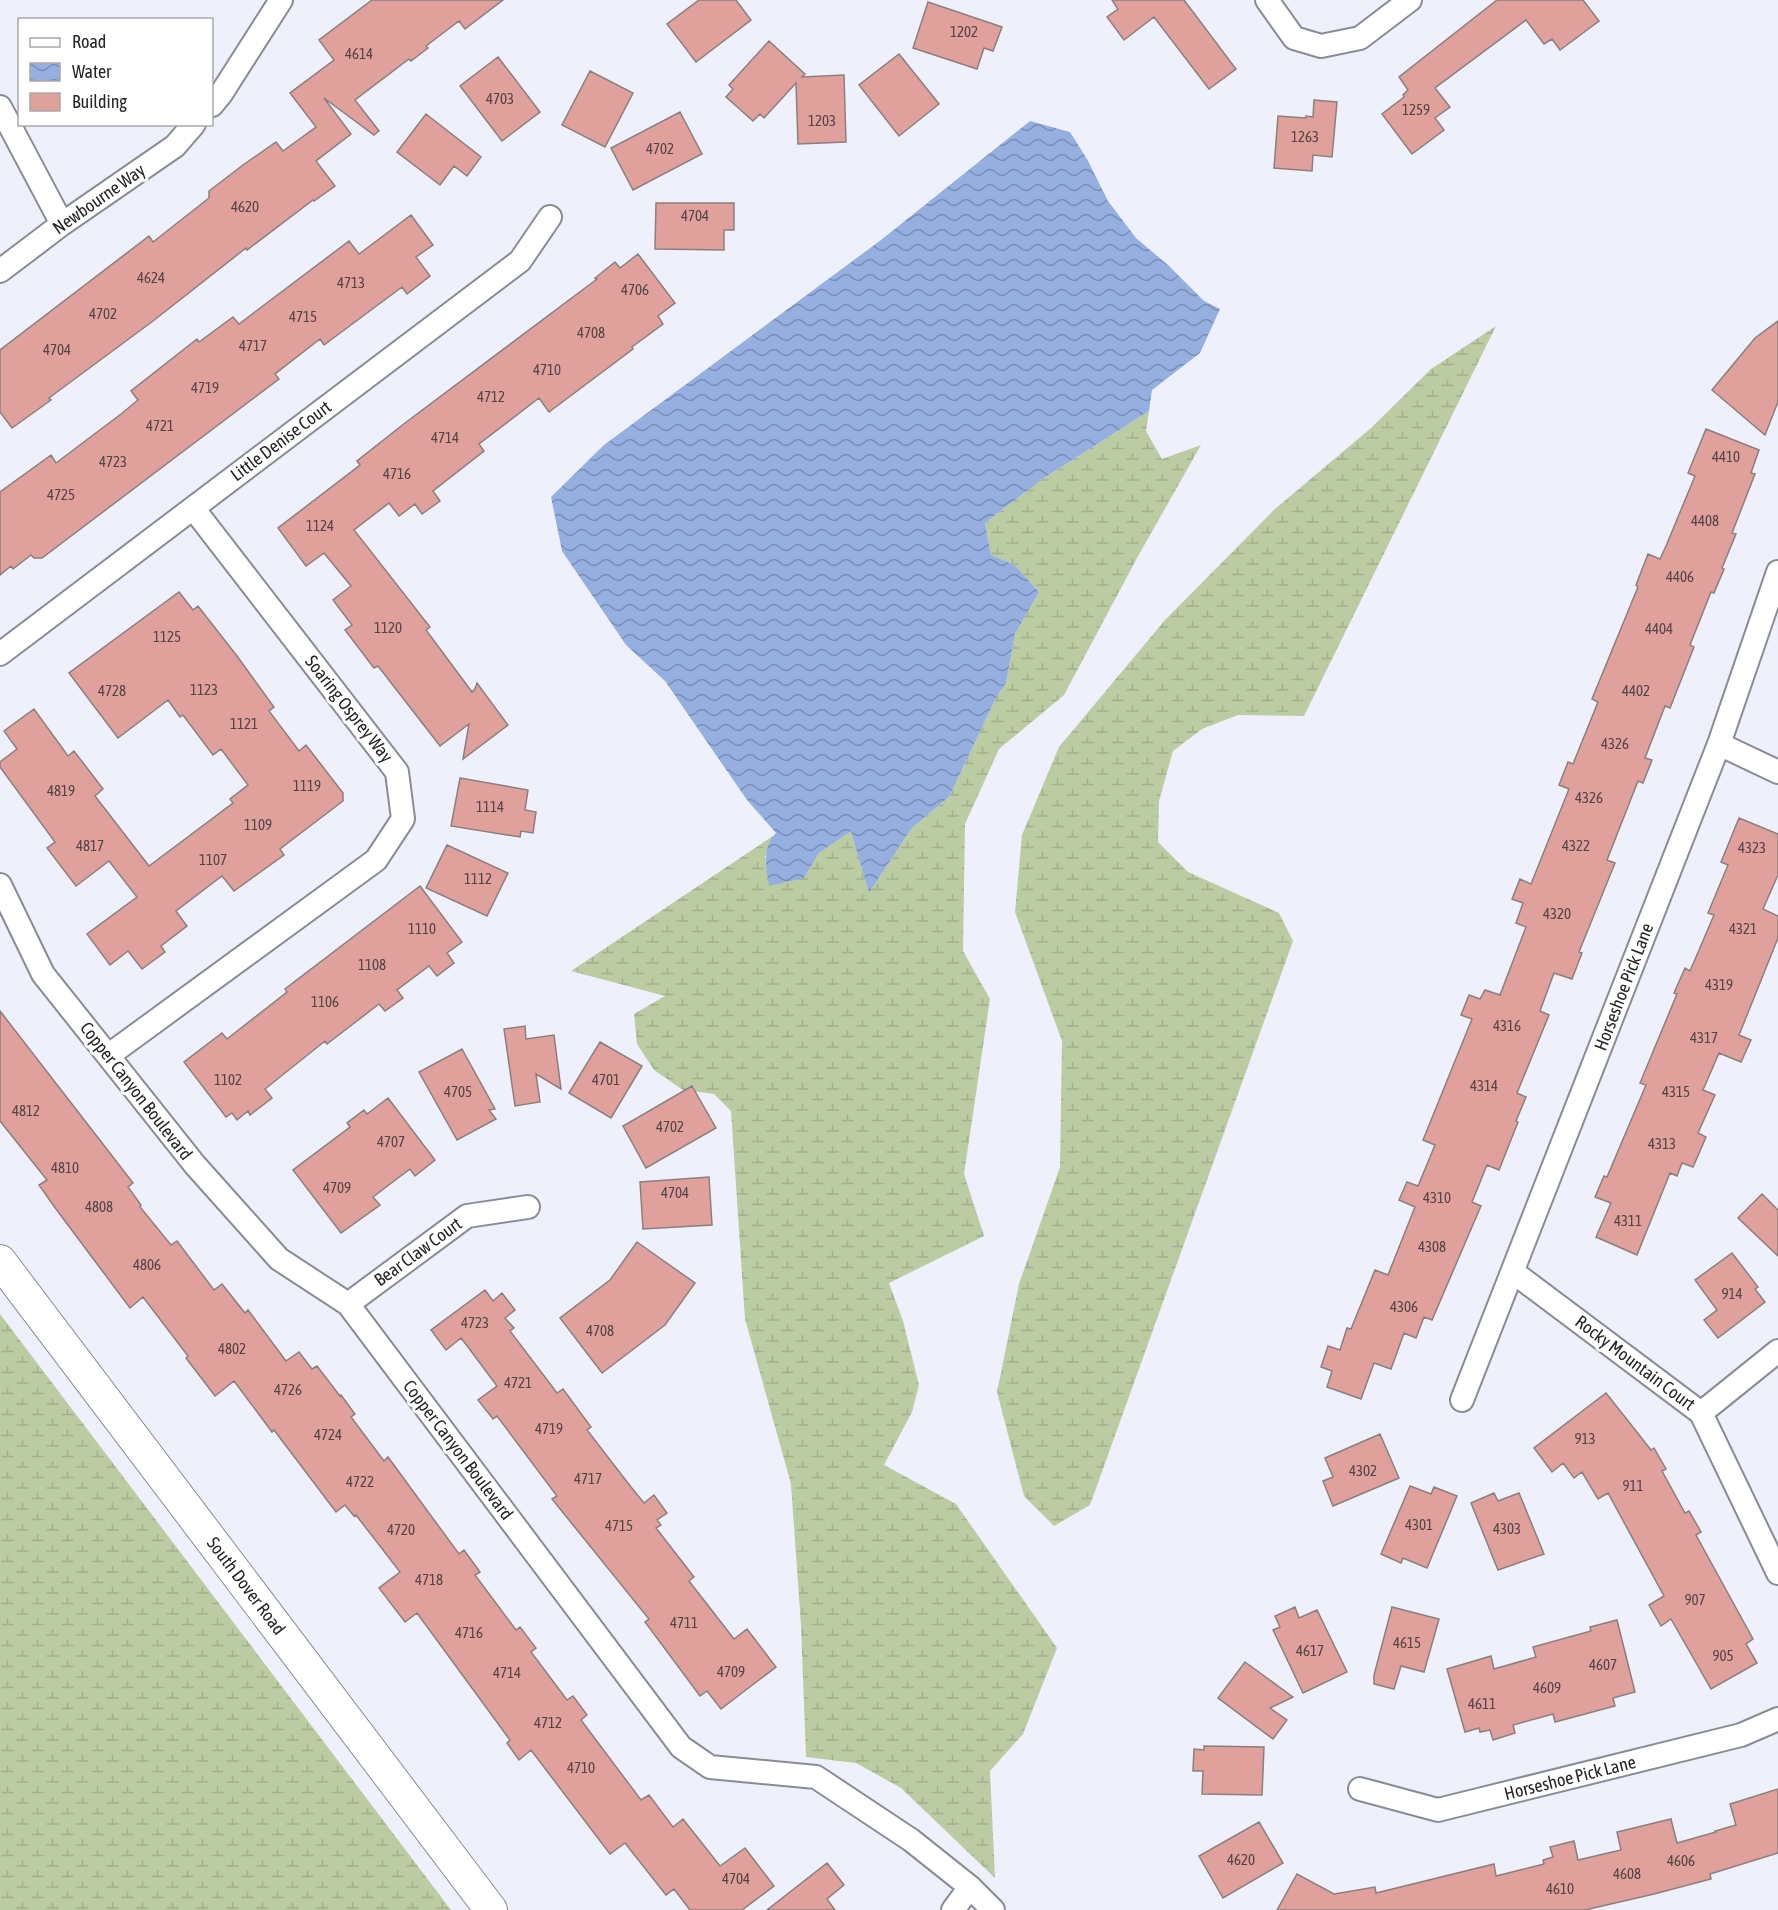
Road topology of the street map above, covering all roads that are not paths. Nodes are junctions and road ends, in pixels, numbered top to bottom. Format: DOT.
graph roads {
  1 [pos="281,0"];
  2 [pos="1267,0"];
  3 [pos="1410,0"];
  4 [pos="213,104"];
  5 [pos="0,107"];
  6 [pos="192,126"];
  7 [pos="550,217"];
  8 [pos="62,224"];
  9 [pos="0,271"];
  10 [pos="193,508"];
  11 [pos="1778,572"];
  12 [pos="0,654"];
  13 [pos="1719,744"];
  14 [pos="1778,772"];
  15 [pos="0,885"];
  16 [pos="108,1055"];
  17 [pos="528,1207"];
  18 [pos="0,1261"];
  19 [pos="1513,1272"];
  20 [pos="348,1304"];
  21 [pos="1778,1351"];
  22 [pos="1462,1400"];
  23 [pos="1701,1413"];
  24 [pos="1778,1573"];
  25 [pos="1778,1719"];
  26 [pos="1360,1789"];
  27 [pos="970,1887"];
  28 [pos="491,1910"];
  29 [pos="953,1910"];
  30 [pos="993,1910"];
  1 -- 4 [label="street"];
  2 -- 3 [label="street"];
  5 -- 8 [label="street"];
  6 -- 8 [label="street, Newbourne Way"];
  7 -- 10 [label="street, Little Denise Court"];
  8 -- 9 [label="street, Newbourne Way"];
  10 -- 12 [label="street, Little Denise Court"];
  10 -- 16 [label="street, Soaring Osprey Way"];
  11 -- 13 [label="street, Horseshoe Pick Lane"];
  13 -- 14 [label="street"];
  13 -- 19 [label="street, Horseshoe Pick Lane"];
  15 -- 16 [label="street, Copper Canyon Boulevard"];
  16 -- 20 [label="street, Copper Canyon Boulevard"];
  17 -- 20 [label="street, Bear Claw Court"];
  18 -- 28 [label="street, South Dover Road"];
  19 -- 22 [label="street, Horseshoe Pick Lane"];
  19 -- 23 [label="street, Rocky Mountain Court"];
  20 -- 27 [label="street, Copper Canyon Boulevard"];
  21 -- 23 [label="street"];
  23 -- 24 [label="street, Rocky Mountain Court"];
  25 -- 26 [label="street, Horseshoe Pick Lane"];
  27 -- 29 [label="street"];
  27 -- 30 [label="street, Copper Canyon Boulevard"];
}
